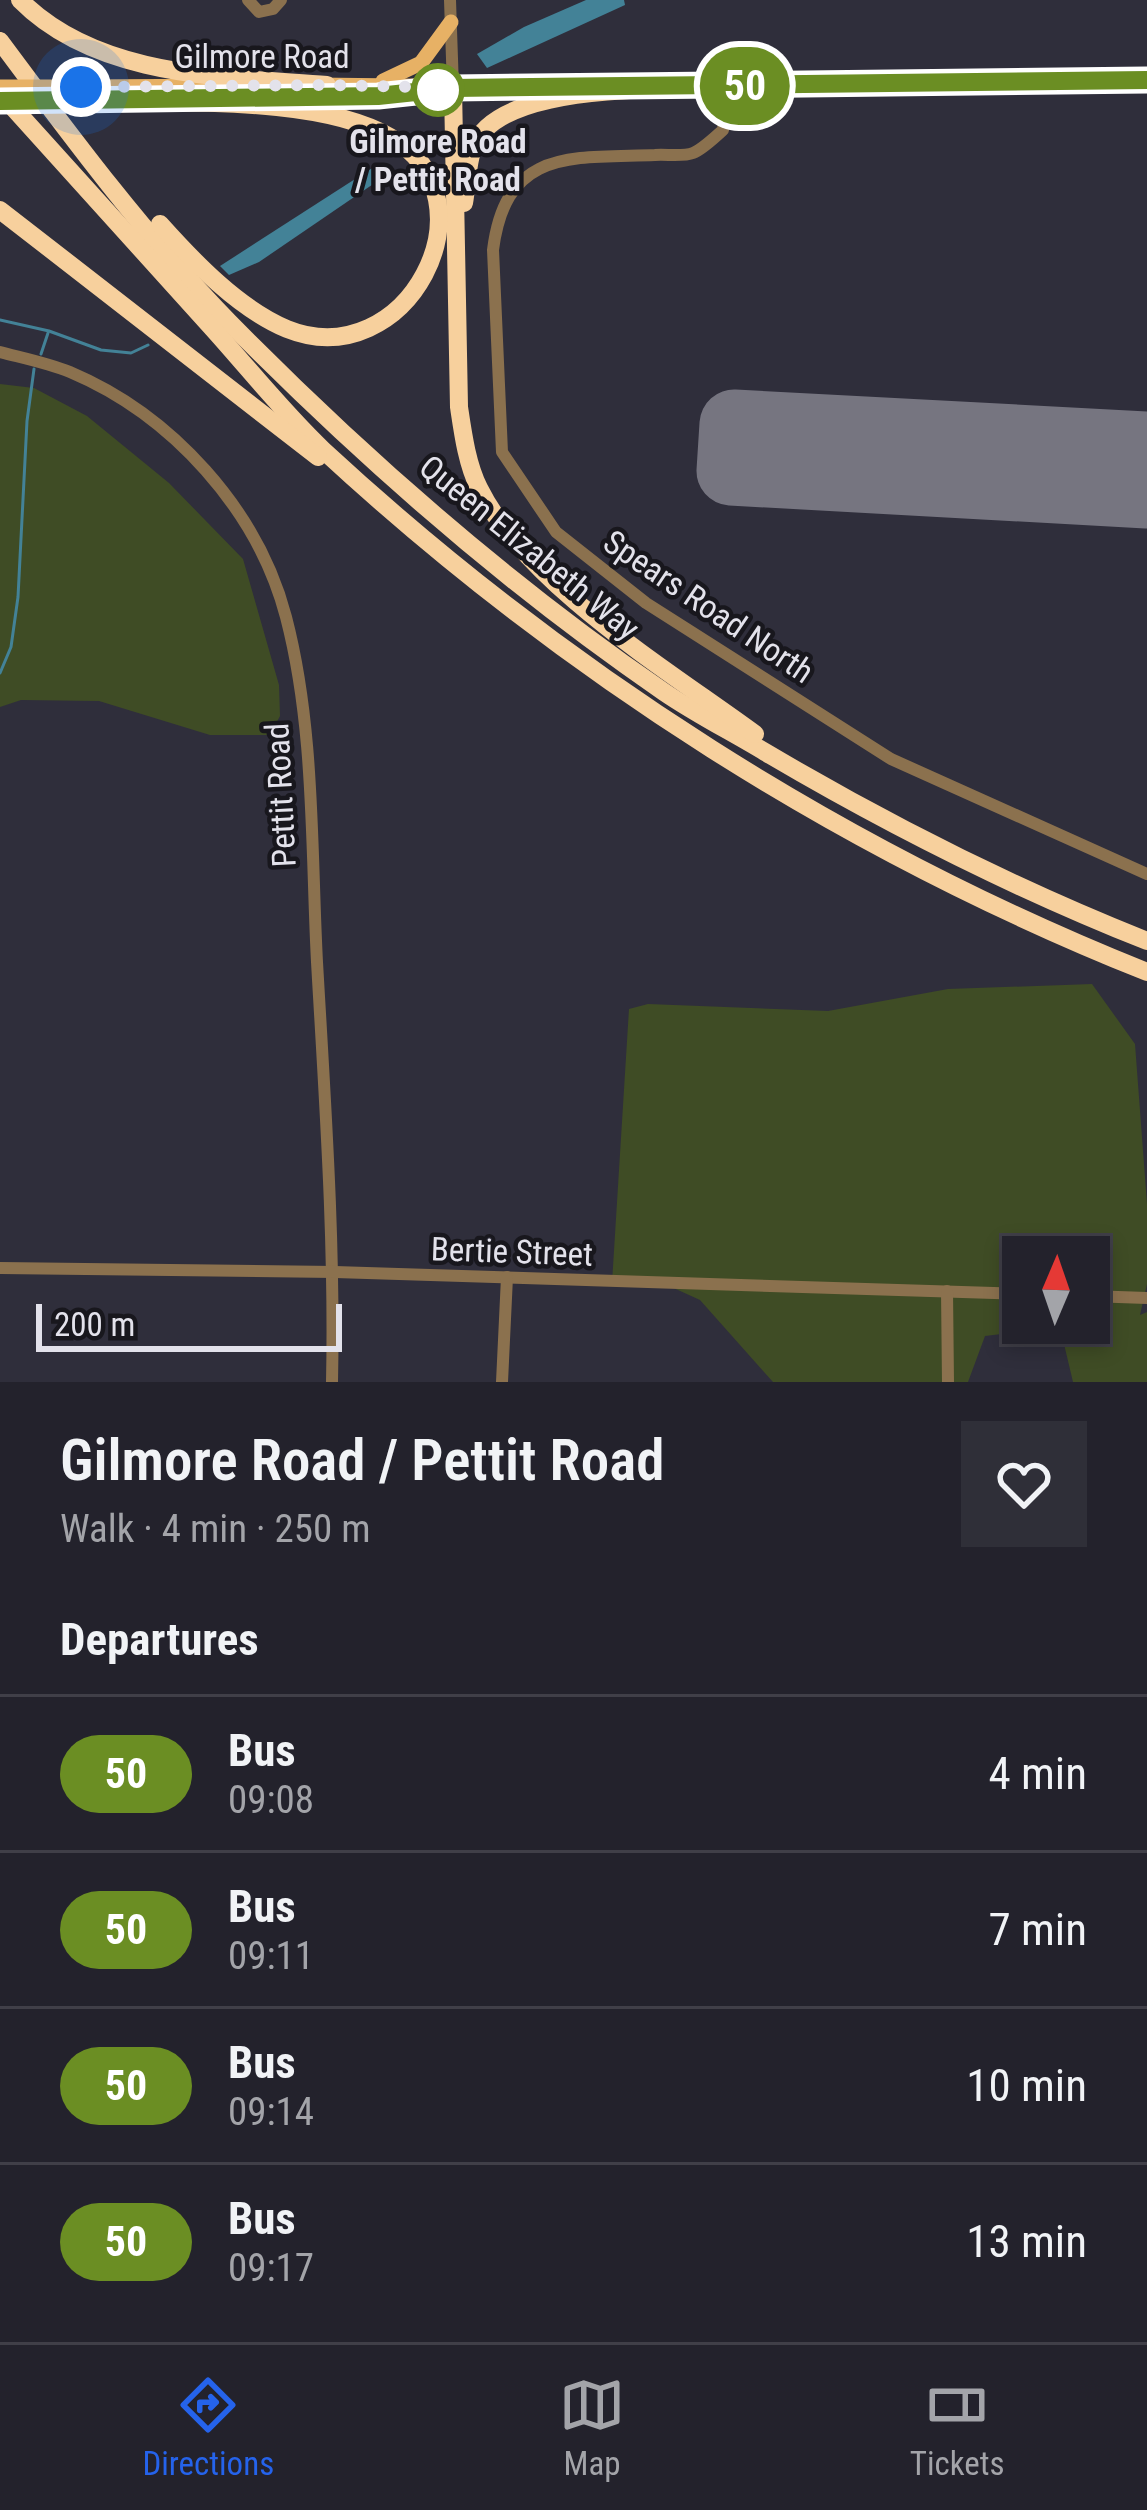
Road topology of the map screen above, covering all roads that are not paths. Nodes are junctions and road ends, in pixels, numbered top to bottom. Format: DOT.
graph roads {
  1 [pos="20,0"];
  2 [pos="248,0"];
  3 [pos="281,0"];
  4 [pos="450,0"];
  5 [pos="451,22"];
  6 [pos="0,41"];
  7 [pos="1147,80"];
  8 [pos="326,85"];
  9 [pos="369,85"];
  10 [pos="729,86"];
  11 [pos="688,87"];
  12 [pos="453,88"];
  13 [pos="39,93"];
  14 [pos="0,94"];
  15 [pos="87,94"];
  16 [pos="0,210"];
  17 [pos="456,262"];
  18 [pos="0,352"];
  19 [pos="415,532"];
  20 [pos="846,800"];
  21 [pos="1147,874"];
  22 [pos="1147,941"];
  23 [pos="1147,972"];
  24 [pos="0,1268"];
  25 [pos="334,1272"];
  26 [pos="507,1277"];
  27 [pos="947,1291"];
  28 [pos="1002,1293"];
  29 [pos="1110,1297"];
  30 [pos="1147,1298"];
  31 [pos="332,1382"];
  32 [pos="502,1382"];
  33 [pos="948,1382"];
  1 -- 8 [label="highway"];
  2 -- 3 [label="street"];
  4 -- 5 [label="street"];
  5 -- 9 [label="main road"];
  5 -- 12 [label="street"];
  6 -- 13 [label="highway, Queen Elizabeth Way"];
  7 -- 10 [label="main road, Gilmore Road"];
  8 -- 9 [label="main road, Gilmore Road"];
  8 -- 15 [label="main road, Gilmore Road"];
  9 -- 12 [label="main road, Gilmore Road"];
  10 -- 11 [label="main road, Gilmore Road"];
  10 -- 21 [label="street, Spears Road North"];
  11 -- 12 [label="main road, Gilmore Road"];
  11 -- 17 [label="highway"];
  12 -- 15 [label="main road, Gilmore Road"];
  12 -- 17 [label="highway"];
  13 -- 15 [label="highway"];
  13 -- 20 [label="highway, Queen Elizabeth Way"];
  14 -- 15 [label="main road, Gilmore Road, bridge"];
  14 -- 19 [label="highway, Queen Elizabeth Way"];
  16 -- 19 [label="highway"];
  17 -- 20 [label="highway"];
  18 -- 25 [label="street, Pettit Road"];
  19 -- 23 [label="highway, Queen Elizabeth Way"];
  20 -- 22 [label="highway, Queen Elizabeth Way"];
  24 -- 25 [label="street, Bertie Street"];
  25 -- 26 [label="street, Bertie Street"];
  25 -- 31 [label="street, Pettit Road"];
  26 -- 27 [label="street, Bertie Street"];
  26 -- 32 [label="street"];
  27 -- 28 [label="street, Bertie Street"];
  27 -- 33 [label="street"];
  29 -- 30 [label="street"];
}
